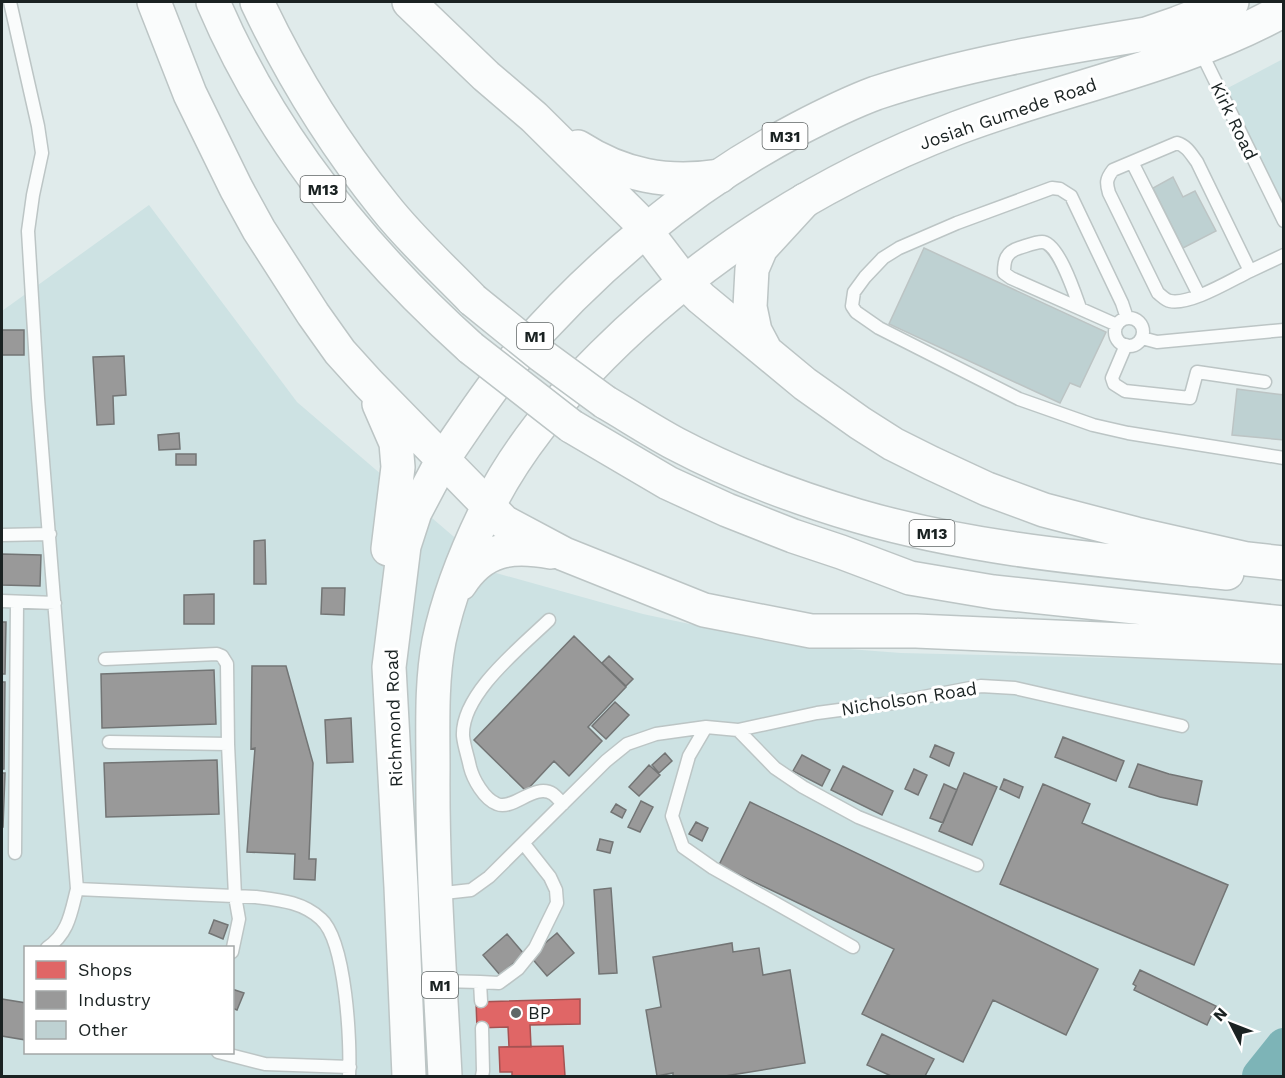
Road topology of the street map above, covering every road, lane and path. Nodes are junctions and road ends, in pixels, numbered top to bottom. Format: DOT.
graph roads {
  1 [pos="10,2"];
  2 [pos="154,2"];
  3 [pos="213,2"];
  4 [pos="257,2"];
  5 [pos="409,2"];
  6 [pos="1232,2"];
  7 [pos="1284,10"];
  8 [pos="1193,34"];
  9 [pos="534,117"];
  10 [pos="1132,162"];
  11 [pos="720,176"];
  12 [pos="805,200"];
  13 [pos="1284,221"];
  14 [pos="646,231"];
  15 [pos="1284,255"];
  16 [pos="1250,271"];
  17 [pos="684,281"];
  18 [pos="1199,295"];
  19 [pos="1080,308"];
  20 [pos="1122,321"];
  21 [pos="1284,330"];
  22 [pos="1142,338"];
  23 [pos="1126,345"];
  24 [pos="764,348"];
  25 [pos="1265,382"];
  26 [pos="369,384"];
  27 [pos="1284,458"];
  28 [pos="443,459"];
  29 [pos="489,505"];
  30 [pos="50,534"];
  31 [pos="2,535"];
  32 [pos="564,555"];
  33 [pos="1284,564"];
  34 [pos="1284,578"];
  35 [pos="2,601"];
  36 [pos="17,602"];
  37 [pos="55,603"];
  38 [pos="448,603"];
  39 [pos="549,620"];
  40 [pos="393,623"];
  41 [pos="1284,623"];
  42 [pos="1284,647"];
  43 [pos="105,659"];
  44 [pos="1182,726"];
  45 [pos="706,727"];
  46 [pos="738,730"];
  47 [pos="109,742"];
  48 [pos="228,744"];
  49 [pos="563,804"];
  50 [pos="524,844"];
  51 [pos="15,853"];
  52 [pos="977,866"];
  53 [pos="77,889"];
  54 [pos="418,894"];
  55 [pos="235,896"];
  56 [pos="49,946"];
  57 [pos="233,946"];
  58 [pos="853,947"];
  59 [pos="440,981"];
  60 [pos="480,982"];
  61 [pos="481,1001"];
  62 [pos="482,1028"];
  63 [pos="222,1054"];
  64 [pos="349,1072"];
  65 [pos="409,1077"];
  66 [pos="445,1077"];
  67 [pos="482,1077"];
  1 -- 30 [label="lane"];
  2 -- 26 [label="main road"];
  3 -- 41 [label="main road, M13, bridge"];
  4 -- 34 [label="main road, M13, bridge"];
  5 -- 9 [label="main road"];
  6 -- 8 [label="main road, Josiah Gumede Road / M31"];
  7 -- 8 [label="main road, Josiah Gumede Road / M31"];
  8 -- 11 [label="main road, Josiah Gumede Road / M31"];
  8 -- 12 [label="main road, Josiah Gumede Road / M31"];
  8 -- 13 [label="lane, Kirk Road"];
  9 -- 11 [label="main road"];
  9 -- 14 [label="main road"];
  10 -- 16 [label="lane"];
  10 -- 18 [label="lane"];
  10 -- 18 [label="lane"];
  11 -- 14 [label="main road, Josiah Gumede Road / M31"];
  12 -- 17 [label="main road, Josiah Gumede Road / M31"];
  12 -- 24 [label="main road"];
  14 -- 17 [label="main road"];
  14 -- 28 [label="main road, Richmond Road / M1"];
  15 -- 16 [label="lane"];
  16 -- 18 [label="lane"];
  17 -- 24 [label="main road"];
  17 -- 29 [label="main road, Richmond Road / M1"];
  19 -- 19 [label="lane"];
  19 -- 20 [label="lane"];
  20 -- 22 [label="lane"];
  20 -- 23 [label="lane"];
  20 -- 27 [label="lane"];
  21 -- 22 [label="lane"];
  22 -- 23 [label="lane"];
  23 -- 25 [label="lane"];
  24 -- 33 [label="main road"];
  26 -- 28 [label="main road"];
  26 -- 40 [label="main road"];
  28 -- 29 [label="main road"];
  28 -- 40 [label="main road, Richmond Road / M1"];
  29 -- 32 [label="main road"];
  29 -- 38 [label="main road, Richmond Road / M1"];
  30 -- 31 [label="lane"];
  30 -- 37 [label="lane"];
  32 -- 38 [label="main road"];
  32 -- 42 [label="main road"];
  35 -- 36 [label="lane"];
  36 -- 37 [label="lane"];
  36 -- 51 [label="lane"];
  37 -- 53 [label="lane"];
  38 -- 54 [label="main road, Richmond Road / M1"];
  39 -- 49 [label="lane"];
  40 -- 54 [label="main road, Richmond Road / M1"];
  43 -- 48 [label="lane"];
  44 -- 46 [label="lane, Nicholson Road"];
  45 -- 46 [label="lane, Nicholson Road"];
  45 -- 49 [label="lane, Nicholson Road"];
  45 -- 58 [label="lane"];
  46 -- 52 [label="lane"];
  47 -- 48 [label="lane"];
  48 -- 55 [label="lane"];
  49 -- 50 [label="lane, Nicholson Road"];
  50 -- 54 [label="lane, Nicholson Road"];
  50 -- 60 [label="lane"];
  53 -- 55 [label="lane"];
  53 -- 56 [label="lane"];
  54 -- 59 [label="main road, Richmond Road / M1"];
  54 -- 65 [label="main road, Richmond Road / M1"];
  55 -- 57 [label="lane"];
  55 -- 64 [label="lane"];
  59 -- 60 [label="lane"];
  59 -- 66 [label="main road, Richmond Road / M1"];
  60 -- 61 [label="lane"];
  62 -- 67 [label="lane"];
  63 -- 64 [label="lane"];
}
